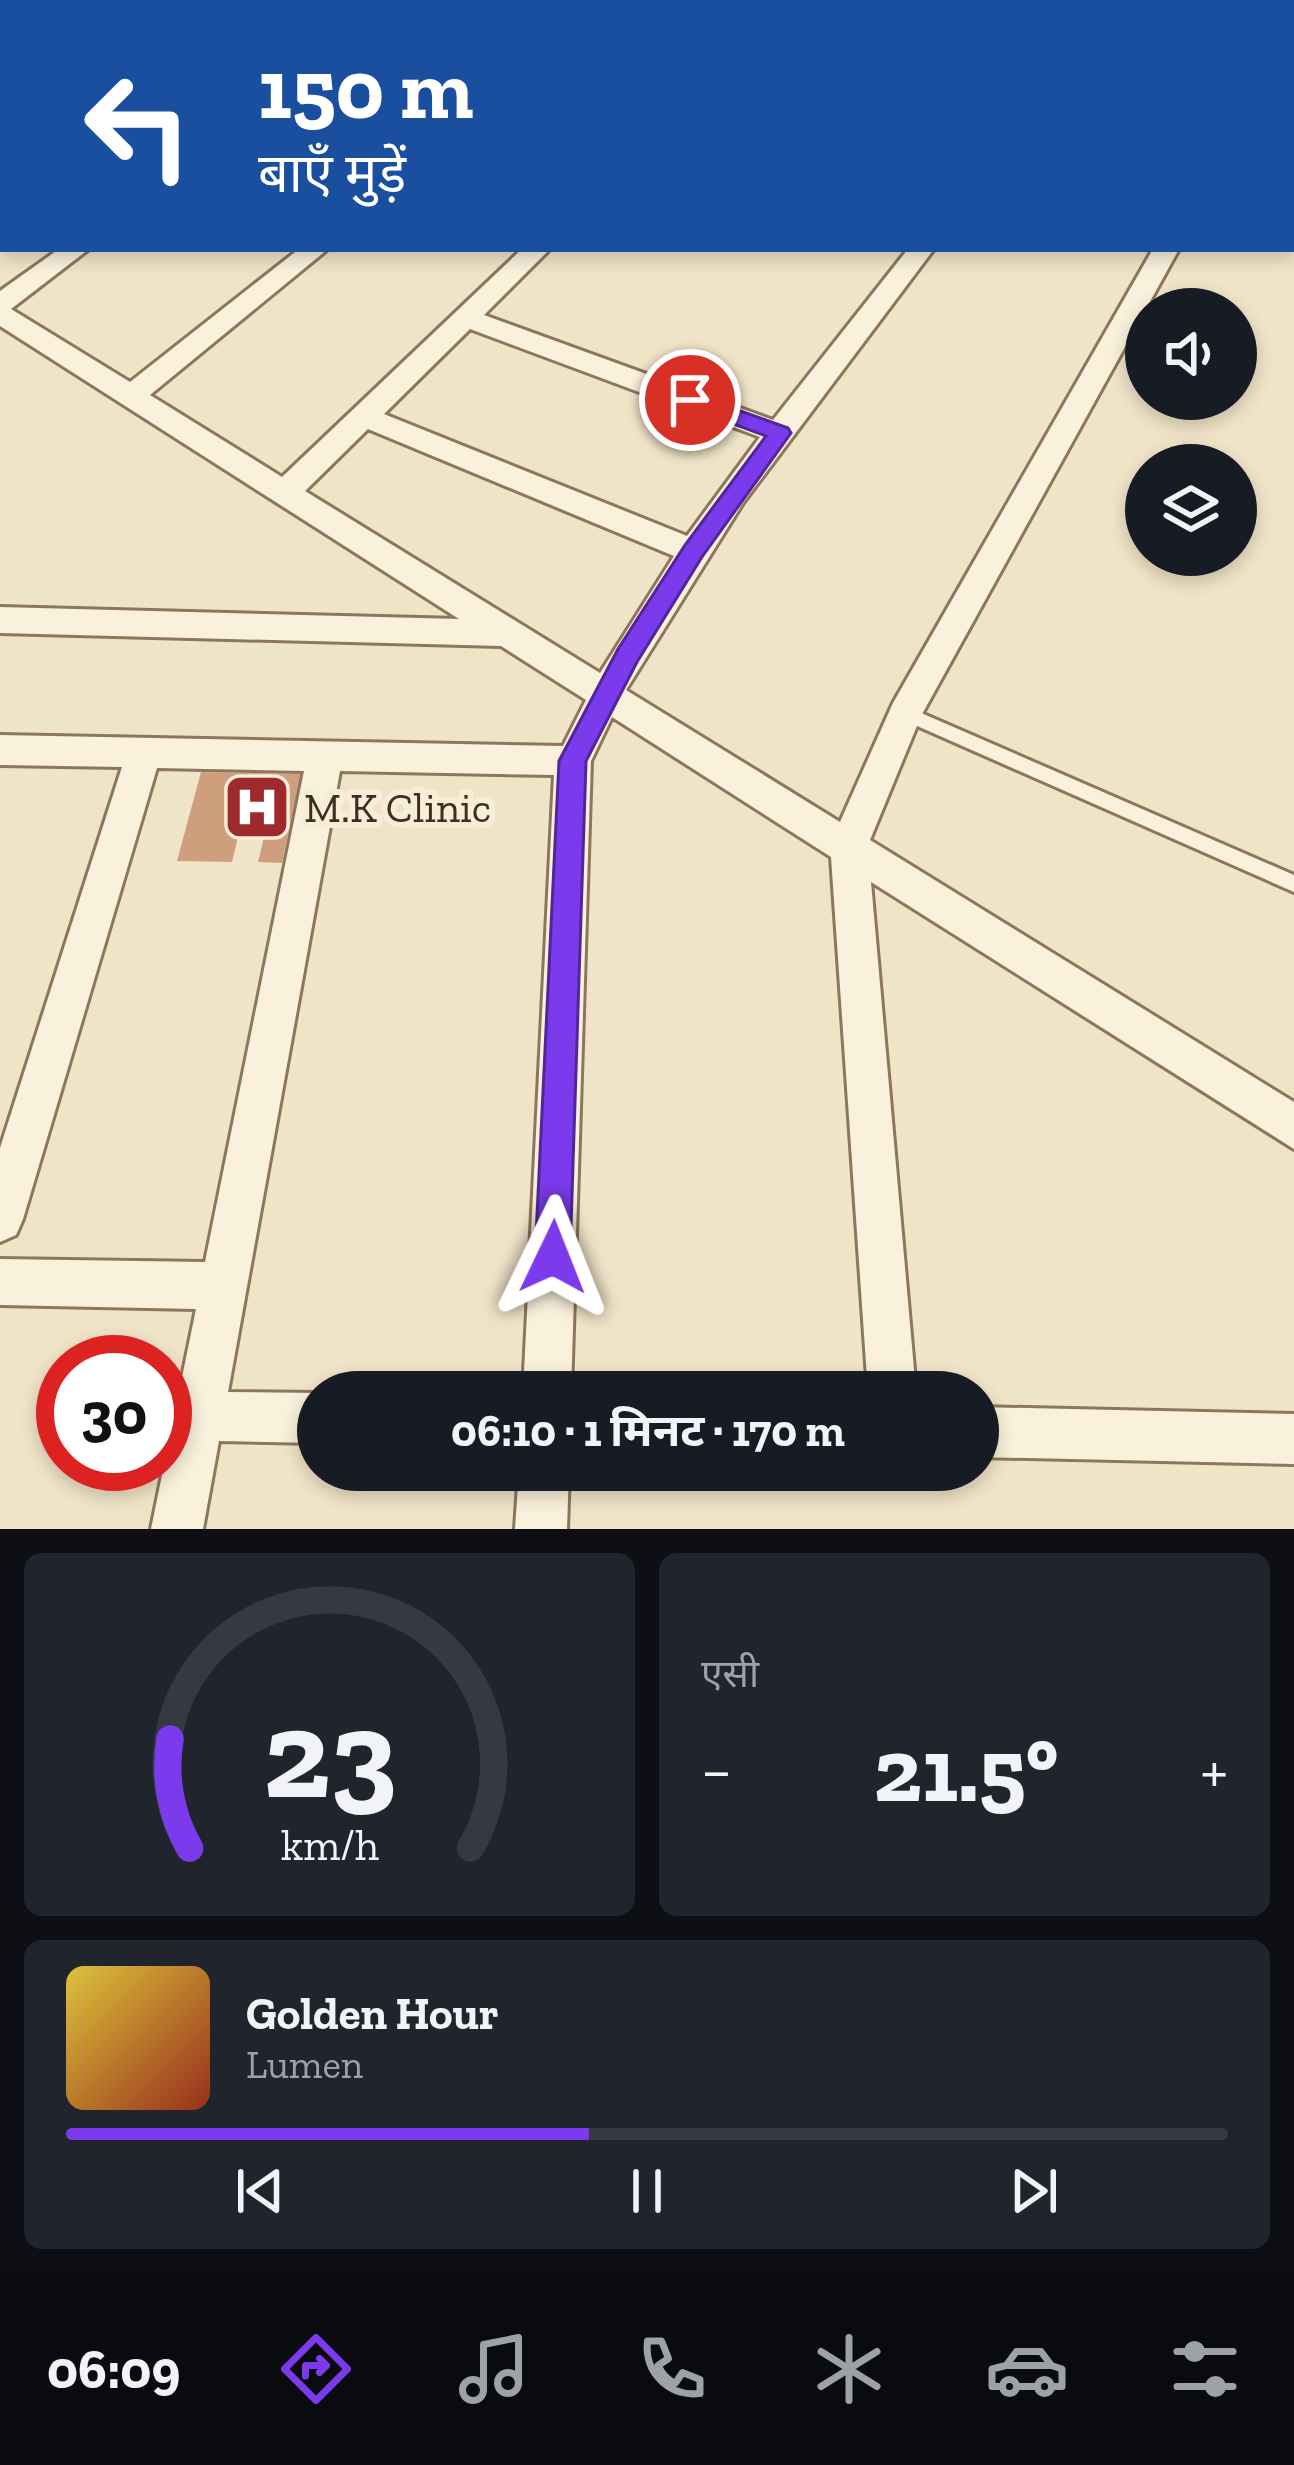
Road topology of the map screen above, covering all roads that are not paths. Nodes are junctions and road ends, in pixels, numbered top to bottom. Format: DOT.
graph roads {
  1 [pos="72,252"];
  2 [pos="311,252"];
  3 [pos="534,252"];
  4 [pos="918,252"];
  5 [pos="1164,252"];
  6 [pos="0,304"];
  7 [pos="0,314"];
  8 [pos="466,318"];
  9 [pos="131,396"];
  10 [pos="365,417"];
  11 [pos="780,433"];
  12 [pos="285,492"];
  13 [pos="693,551"];
  14 [pos="0,620"];
  15 [pos="511,634"];
  16 [pos="605,692"];
  17 [pos="904,713"];
  18 [pos="0,750"];
  19 [pos="144,753"];
  20 [pos="325,756"];
  21 [pos="573,761"];
  22 [pos="849,844"];
  23 [pos="1294,884"];
  24 [pos="1294,1127"];
  25 [pos="0,1219"];
  26 [pos="0,1282"];
  27 [pos="224,1286"];
  28 [pos="548,1371"];
  29 [pos="890,1371"];
  30 [pos="199,1416"];
  31 [pos="297,1418"];
  32 [pos="999,1432"];
  33 [pos="1294,1438"];
  34 [pos="543,1491"];
  35 [pos="178,1529"];
  36 [pos="542,1529"];
  1 -- 6 [label="street"];
  2 -- 9 [label="street"];
  3 -- 8 [label="street"];
  4 -- 11 [label="street"];
  5 -- 17 [label="street"];
  7 -- 9 [label="street"];
  8 -- 10 [label="street"];
  8 -- 11 [label="street"];
  9 -- 12 [label="street"];
  10 -- 12 [label="street"];
  10 -- 13 [label="street"];
  11 -- 13 [label="street"];
  12 -- 15 [label="street"];
  13 -- 16 [label="street"];
  14 -- 15 [label="street"];
  15 -- 16 [label="street"];
  16 -- 21 [label="street"];
  16 -- 22 [label="street"];
  17 -- 22 [label="street"];
  17 -- 23 [label="lane"];
  18 -- 19 [label="street"];
  19 -- 20 [label="street"];
  19 -- 25 [label="street"];
  20 -- 21 [label="street"];
  20 -- 27 [label="street"];
  21 -- 28 [label="street"];
  22 -- 24 [label="street"];
  22 -- 29 [label="street"];
  26 -- 27 [label="street"];
  27 -- 30 [label="street"];
  30 -- 31 [label="street"];
  30 -- 35 [label="street"];
  32 -- 33 [label="street"];
  34 -- 36 [label="street"];
}
